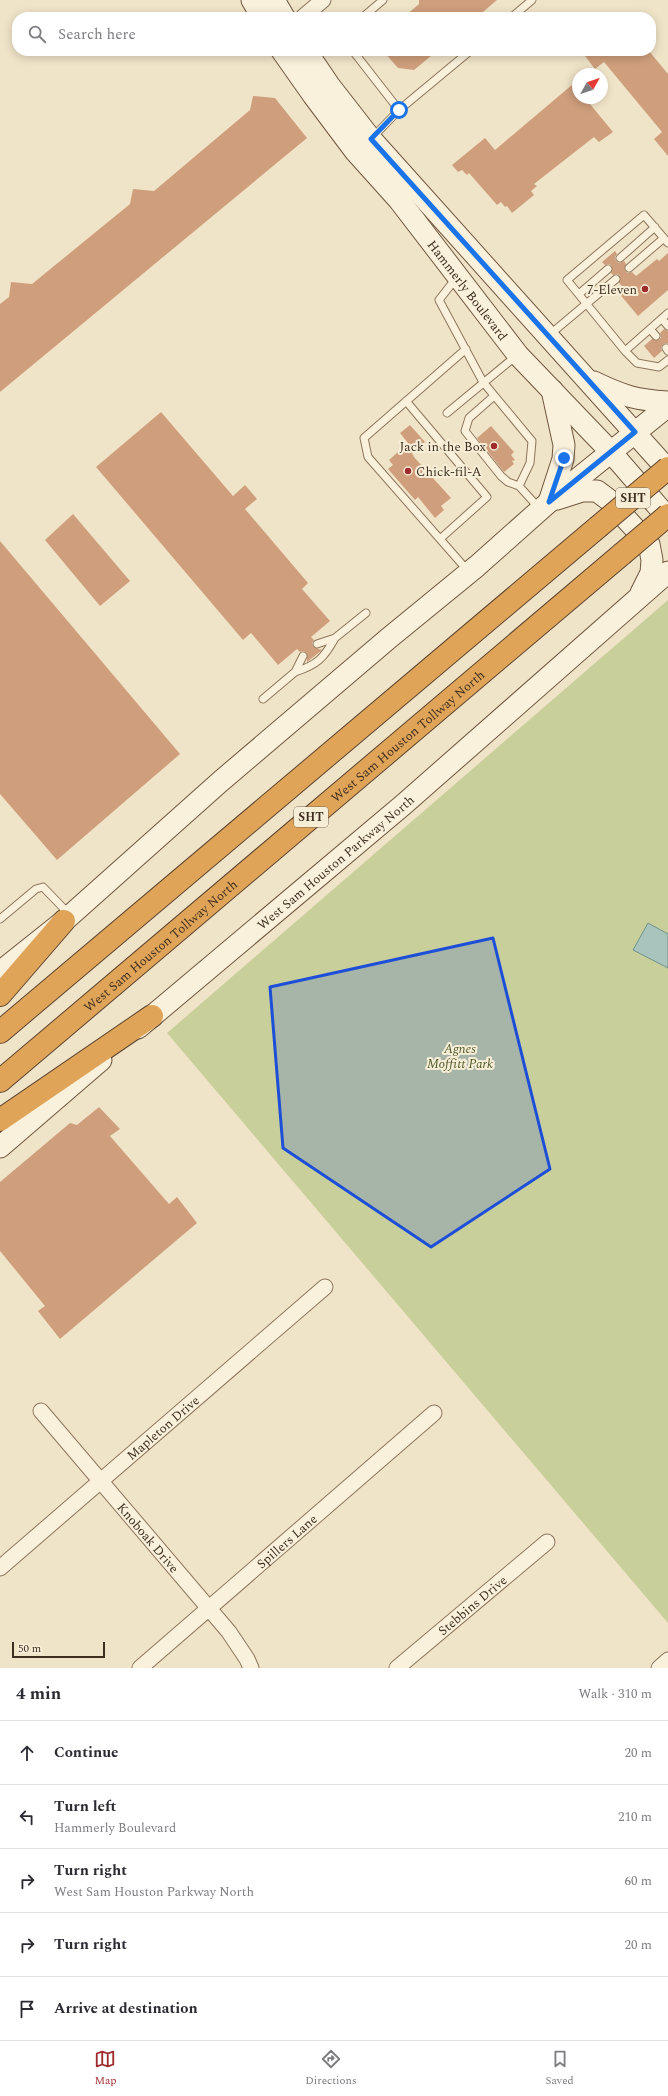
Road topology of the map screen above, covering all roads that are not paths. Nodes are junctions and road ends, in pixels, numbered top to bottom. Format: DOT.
graph roads {
  1 [pos="252,0"];
  2 [pos="274,0"];
  3 [pos="323,0"];
  4 [pos="383,0"];
  5 [pos="532,0"];
  6 [pos="259,12"];
  7 [pos="281,12"];
  8 [pos="309,12"];
  9 [pos="369,12"];
  10 [pos="518,12"];
  11 [pos="286,56"];
  12 [pos="309,56"];
  13 [pos="357,56"];
  14 [pos="464,56"];
  15 [pos="399,110"];
  16 [pos="371,139"];
  17 [pos="655,227"];
  18 [pos="666,240"];
  19 [pos="620,258"];
  20 [pos="629,268"];
  21 [pos="608,269"];
  22 [pos="458,276"];
  23 [pos="616,279"];
  24 [pos="579,294"];
  25 [pos="587,304"];
  26 [pos="668,313"];
  27 [pos="662,319"];
  28 [pos="668,326"];
  29 [pos="650,329"];
  30 [pos="548,336"];
  31 [pos="656,336"];
  32 [pos="466,349"];
  33 [pos="625,351"];
  34 [pos="518,355"];
  35 [pos="668,360"];
  36 [pos="586,378"];
  37 [pos="484,382"];
  38 [pos="552,390"];
  39 [pos="494,396"];
  40 [pos="406,401"];
  41 [pos="668,402"];
  42 [pos="668,406"];
  43 [pos="447,413"];
  44 [pos="635,432"];
  45 [pos="610,452"];
  46 [pos="668,469"];
  47 [pos="519,486"];
  48 [pos="545,506"];
  49 [pos="668,516"];
  50 [pos="440,539"];
  51 [pos="668,572"];
  52 [pos="469,573"];
  53 [pos="668,586"];
  54 [pos="639,597"];
  55 [pos="366,613"];
  56 [pos="334,638"];
  57 [pos="317,644"];
  58 [pos="303,656"];
  59 [pos="295,672"];
  60 [pos="263,700"];
  61 [pos="0,919"];
  62 [pos="67,919"];
  63 [pos="0,972"];
  64 [pos="0,995"];
  65 [pos="152,1016"];
  66 [pos="0,1032"];
  67 [pos="0,1081"];
  68 [pos="0,1120"];
  69 [pos="0,1147"];
  70 [pos="325,1287"];
  71 [pos="42,1411"];
  72 [pos="434,1413"];
  73 [pos="100,1482"];
  74 [pos="547,1542"];
  75 [pos="0,1568"];
  76 [pos="208,1608"];
  77 [pos="668,1660"];
  78 [pos="140,1668"];
  79 [pos="251,1668"];
  80 [pos="397,1668"];
  81 [pos="659,1668"];
  1 -- 6 [label="main road"];
  2 -- 7 [label="main road"];
  3 -- 8 [label="street"];
  4 -- 9 [label="lane"];
  5 -- 10 [label="lane"];
  11 -- 22 [label="main road, Hammerly Boulevard"];
  12 -- 16 [label="main road, Hammerly Boulevard"];
  13 -- 15 [label="lane"];
  14 -- 15 [label="lane"];
  15 -- 16 [label="lane"];
  16 -- 30 [label="main road, Hammerly Boulevard"];
  17 -- 18 [label="lane"];
  17 -- 19 [label="lane"];
  17 -- 24 [label="lane"];
  18 -- 20 [label="lane"];
  21 -- 24 [label="lane"];
  22 -- 32 [label="lane"];
  22 -- 34 [label="main road, Hammerly Boulevard"];
  23 -- 25 [label="lane"];
  24 -- 25 [label="lane"];
  25 -- 30 [label="lane"];
  25 -- 33 [label="lane"];
  26 -- 27 [label="lane"];
  27 -- 28 [label="lane"];
  27 -- 29 [label="lane"];
  29 -- 31 [label="lane"];
  29 -- 33 [label="lane"];
  30 -- 36 [label="main road, Hammerly Boulevard"];
  32 -- 37 [label="lane"];
  32 -- 40 [label="lane"];
  33 -- 35 [label="lane"];
  34 -- 37 [label="lane"];
  34 -- 38 [label="main road, Hammerly Boulevard"];
  36 -- 41 [label="main road"];
  36 -- 44 [label="main road, Hammerly Boulevard"];
  37 -- 39 [label="lane"];
  37 -- 43 [label="lane"];
  38 -- 45 [label="main road, Hammerly Boulevard"];
  38 -- 48 [label="main road"];
  39 -- 47 [label="lane"];
  39 -- 47 [label="lane"];
  40 -- 50 [label="lane"];
  40 -- 50 [label="lane"];
  42 -- 44 [label="main road"];
  44 -- 45 [label="main road"];
  44 -- 46 [label="main road, Hammerly Boulevard"];
  45 -- 48 [label="main road"];
  45 -- 49 [label="main road, Hammerly Boulevard"];
  46 -- 66 [label="highway, SHT, bridge"];
  47 -- 48 [label="lane"];
  48 -- 52 [label="main road"];
  48 -- 54 [label="main road"];
  49 -- 67 [label="highway, West Sam Houston Tollway North / SHT, bridge"];
  50 -- 52 [label="lane"];
  51 -- 54 [label="main road, West Sam Houston Parkway North"];
  52 -- 62 [label="main road"];
  53 -- 54 [label="main road"];
  54 -- 65 [label="main road, West Sam Houston Parkway North"];
  55 -- 56 [label="lane"];
  56 -- 57 [label="lane"];
  56 -- 59 [label="lane"];
  58 -- 59 [label="lane"];
  59 -- 60 [label="lane"];
  61 -- 62 [label="lane"];
  62 -- 63 [label="main road"];
  62 -- 64 [label="highway"];
  65 -- 68 [label="highway"];
  65 -- 69 [label="main road, West Sam Houston Parkway North"];
  70 -- 73 [label="street, Mapleton Drive"];
  71 -- 73 [label="street, Knoboak Drive"];
  72 -- 76 [label="street, Spillers Lane"];
  73 -- 75 [label="street, Mapleton Drive"];
  73 -- 76 [label="street, Knoboak Drive"];
  74 -- 80 [label="street, Stebbins Drive"];
  76 -- 78 [label="street, Spillers Lane"];
  76 -- 79 [label="street, Knoboak Drive"];
  77 -- 81 [label="street"];
}
